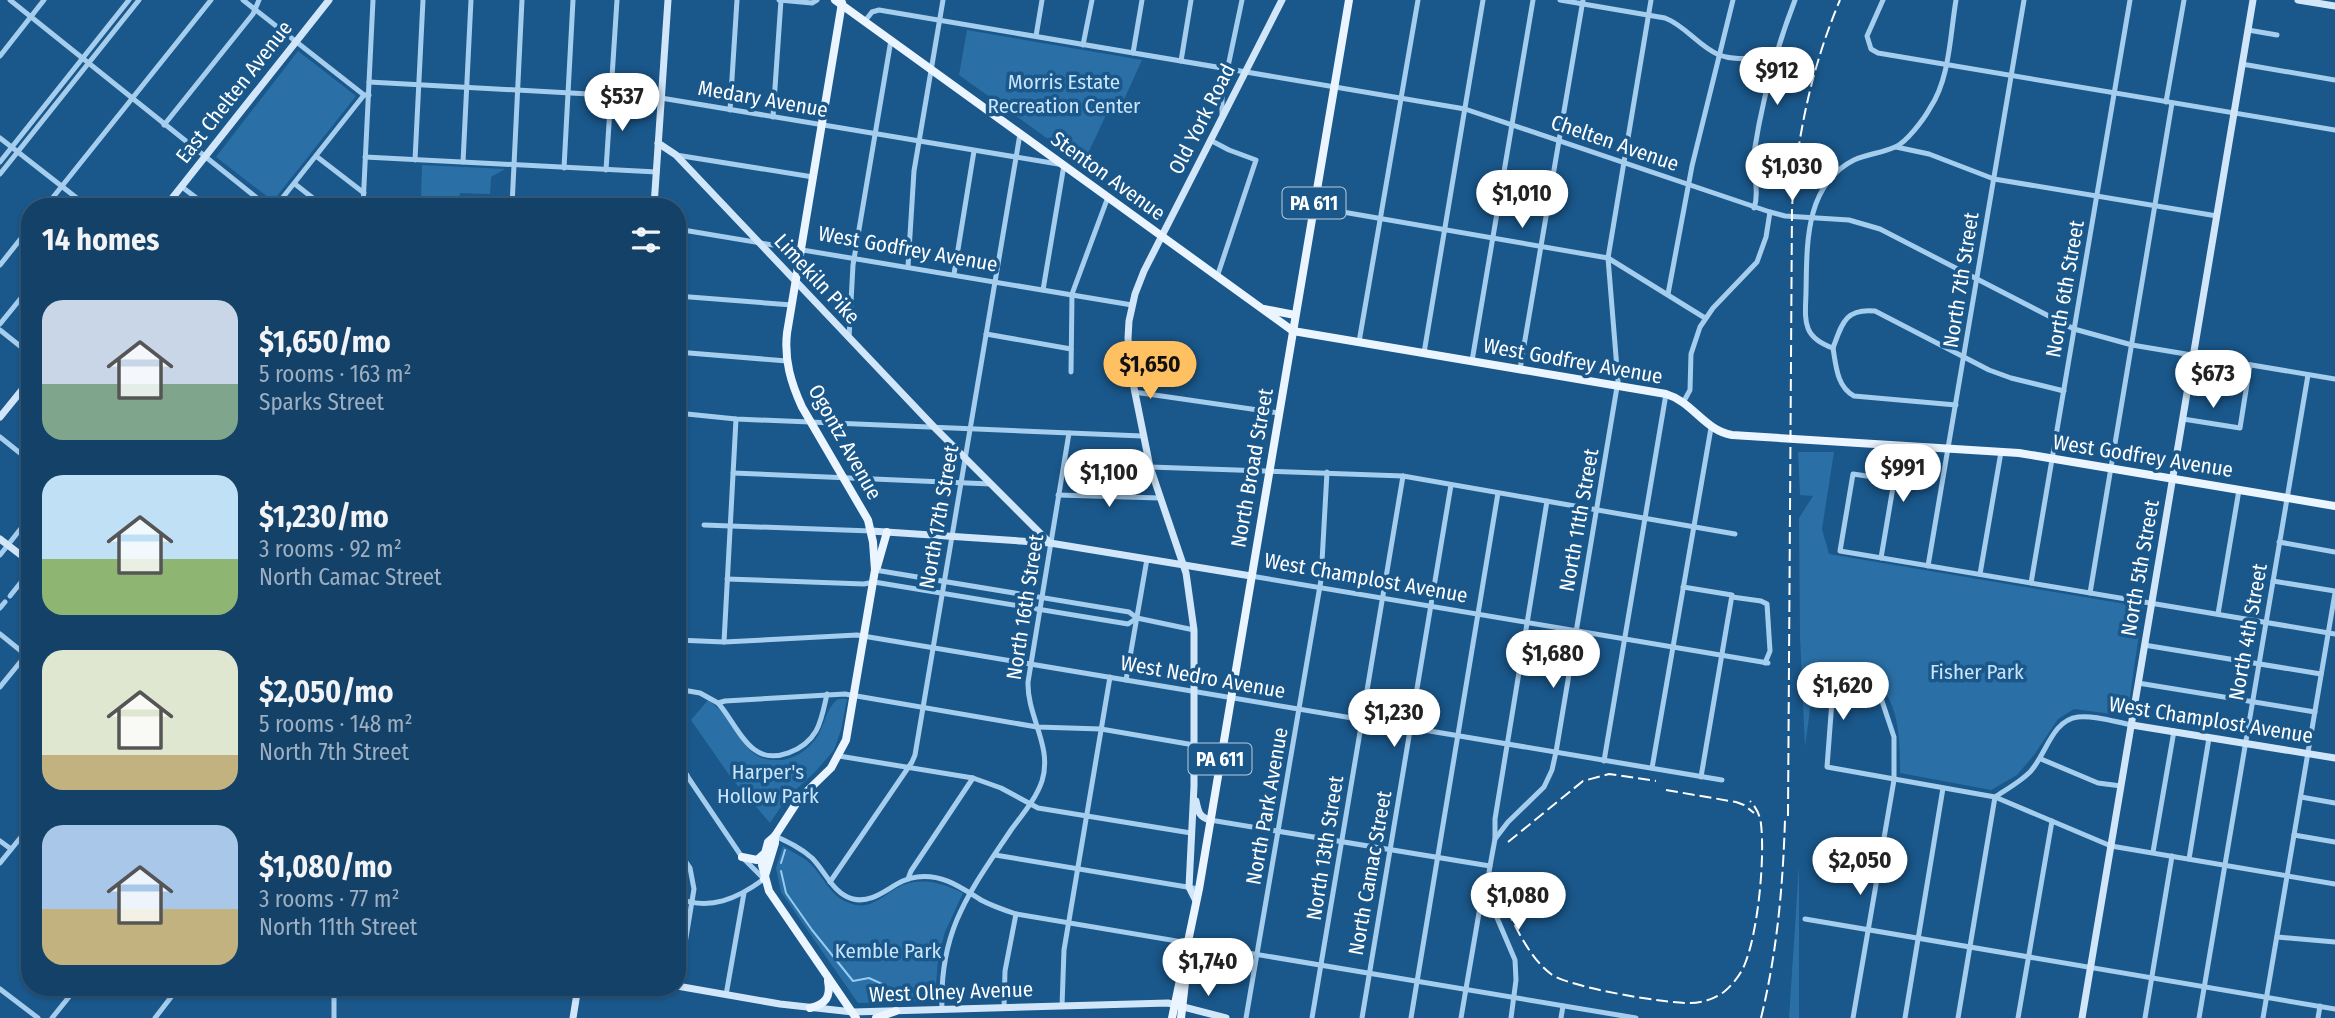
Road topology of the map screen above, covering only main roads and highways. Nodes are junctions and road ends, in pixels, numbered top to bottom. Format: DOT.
graph roads {
  1 [pos="1349,0"];
  2 [pos="840,2"];
  3 [pos="1254,305"];
  4 [pos="1296,314"];
  5 [pos="1293,331"];
  6 [pos="2335,506"];
  7 [pos="887,532"];
  8 [pos="875,570"];
  9 [pos="775,836"];
  10 [pos="765,853"];
  11 [pos="742,857"];
  12 [pos="764,879"];
  13 [pos="828,978"];
  14 [pos="1178,1004"];
  15 [pos="810,1008"];
  16 [pos="896,1011"];
  17 [pos="855,1015"];
  18 [pos="876,1018"];
  19 [pos="1172,1018"];
  20 [pos="1181,1018"];
  1 -- 4 [label="main road, North Broad Street / PA 611"];
  2 -- 3 [label="main road, Stenton Avenue"];
  2 -- 8 [label="main road, Ogontz Avenue"];
  3 -- 4 [label="main road"];
  3 -- 5 [label="main road, Stenton Avenue"];
  4 -- 5 [label="main road, North Broad Street / PA 611"];
  5 -- 6 [label="main road, West Godfrey Avenue"];
  5 -- 14 [label="main road, North Broad Street / PA 611"];
  7 -- 8 [label="main road"];
  8 -- 9 [label="main road, Ogontz Avenue"];
  9 -- 10 [label="main road, Ogontz Avenue"];
  9 -- 12 [label="main road, Ogontz Avenue"];
  10 -- 11 [label="main road"];
  10 -- 12 [label="main road, Ogontz Avenue"];
  12 -- 13 [label="main road"];
  13 -- 15 [label="main road"];
  13 -- 17 [label="main road"];
  14 -- 19 [label="main road, North Broad Street / PA 611"];
  14 -- 20 [label="main road, North Broad Street / PA 611"];
  16 -- 18 [label="main road"];
}
